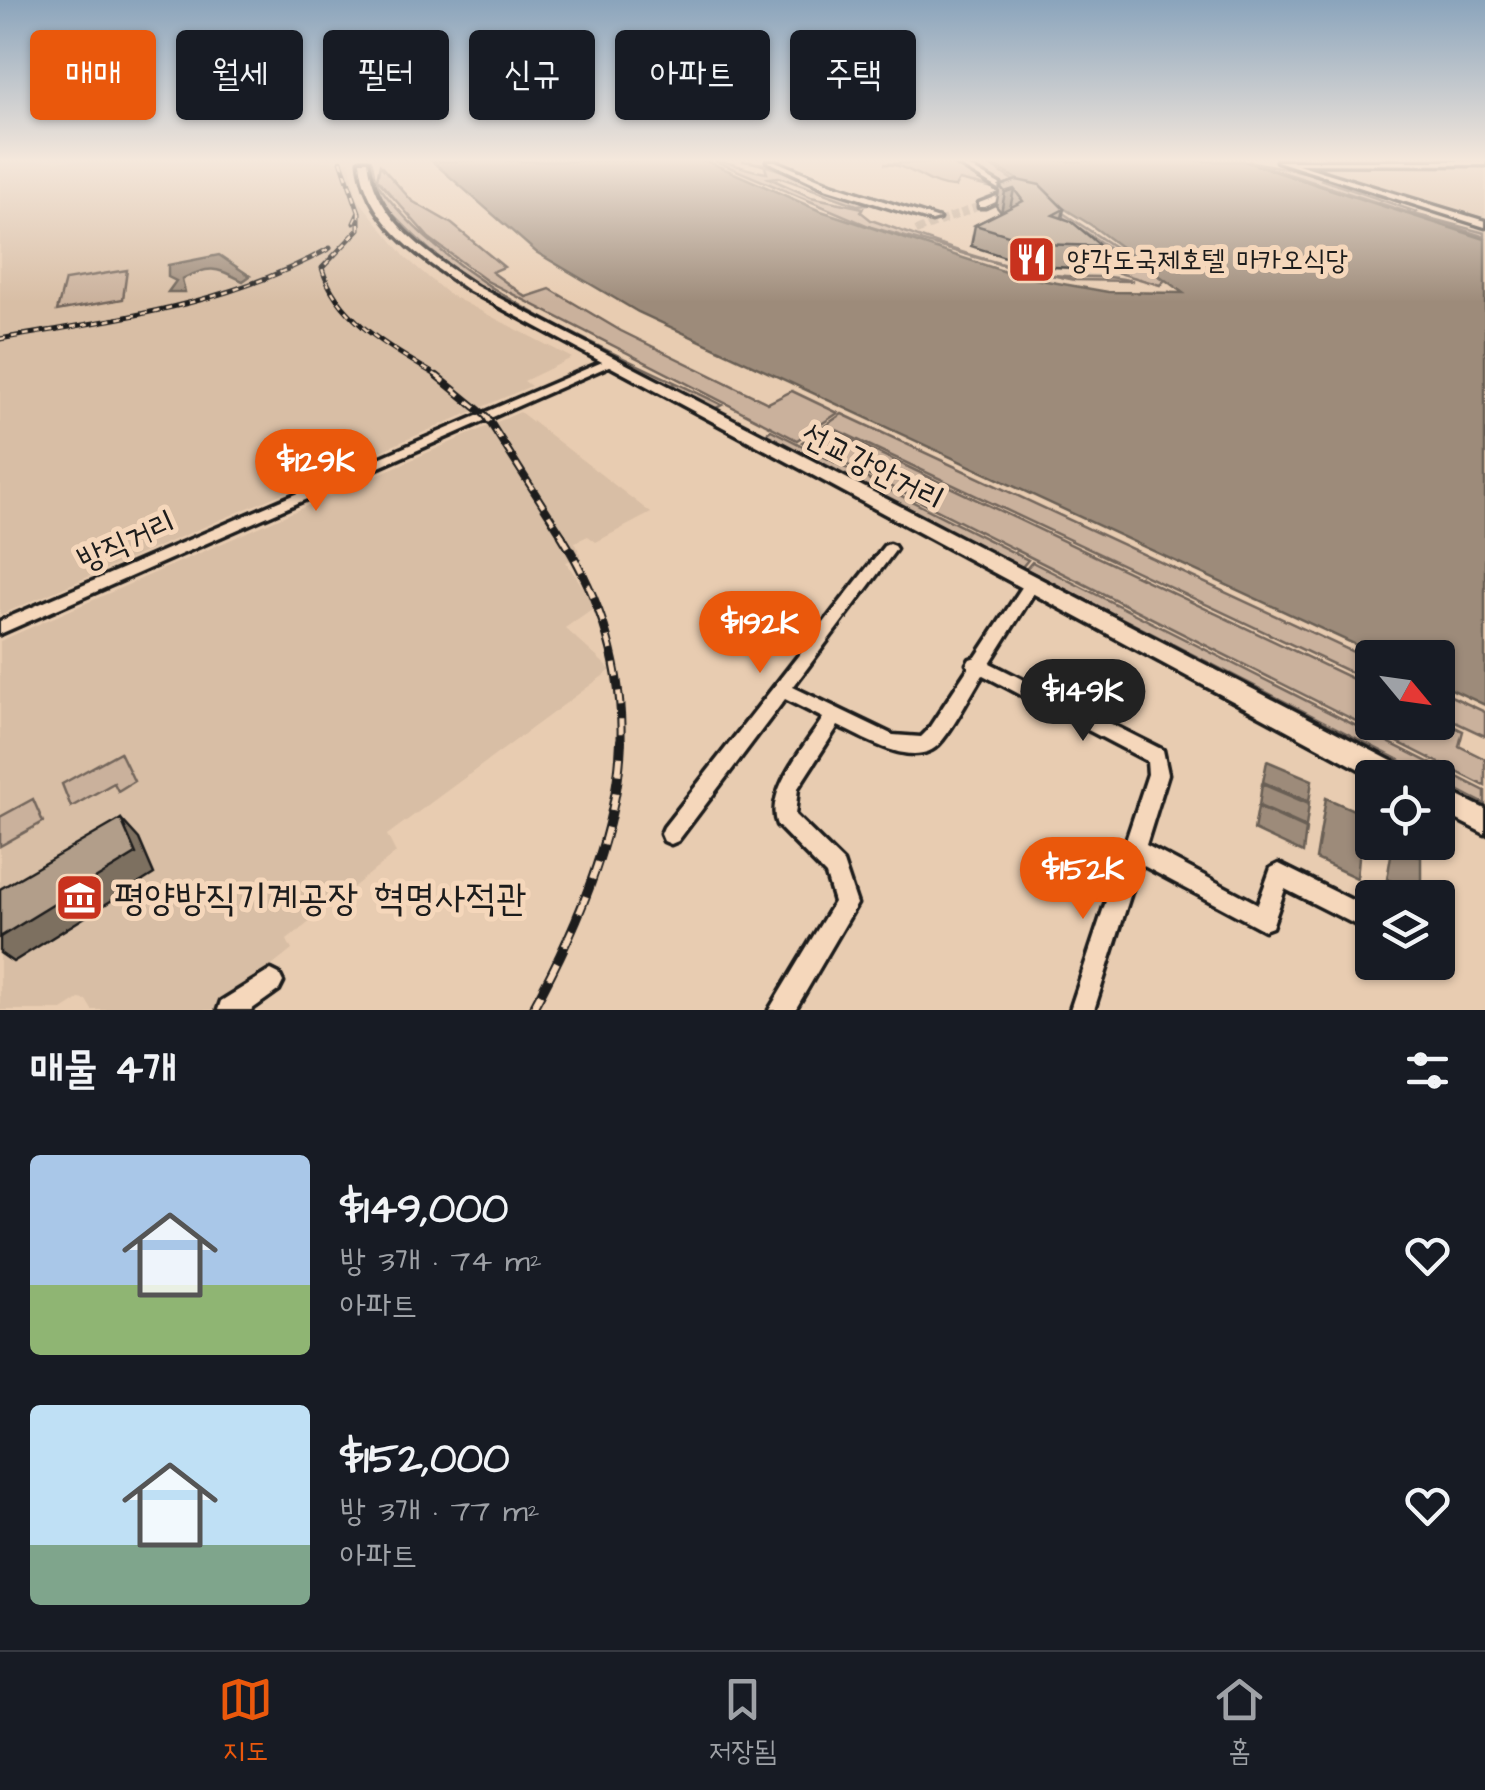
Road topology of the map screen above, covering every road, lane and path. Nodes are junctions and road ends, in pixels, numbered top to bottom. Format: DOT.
graph roads {
  1 [pos="381,208"];
  2 [pos="900,208"];
  3 [pos="1433,208"];
  4 [pos="935,219"];
  5 [pos="1485,222"];
  6 [pos="607,363"];
  7 [pos="889,550"];
  8 [pos="1031,584"];
  9 [pos="0,628"];
  10 [pos="976,664"];
  11 [pos="781,689"];
  12 [pos="834,716"];
  13 [pos="1366,760"];
  14 [pos="1455,806"];
  15 [pos="1485,822"];
  16 [pos="671,834"];
  17 [pos="1133,849"];
  18 [pos="1355,913"];
  19 [pos="270,982"];
  20 [pos="230,1010"];
  21 [pos="781,1010"];
  22 [pos="1082,1010"];
  1 -- 6 [label="main road, 선교강안거리"];
  2 -- 4 [label="street"];
  3 -- 5 [label="main road"];
  6 -- 8 [label="main road, 선교강안거리"];
  6 -- 9 [label="street, 방직거리"];
  7 -- 11 [label="street"];
  8 -- 10 [label="street"];
  8 -- 13 [label="main road, 선교강안거리"];
  10 -- 12 [label="street"];
  10 -- 17 [label="street"];
  11 -- 12 [label="street"];
  11 -- 16 [label="street"];
  12 -- 21 [label="street"];
  14 -- 15 [label="main road"];
  17 -- 18 [label="street"];
  17 -- 22 [label="street"];
  19 -- 20 [label="street"];
}
